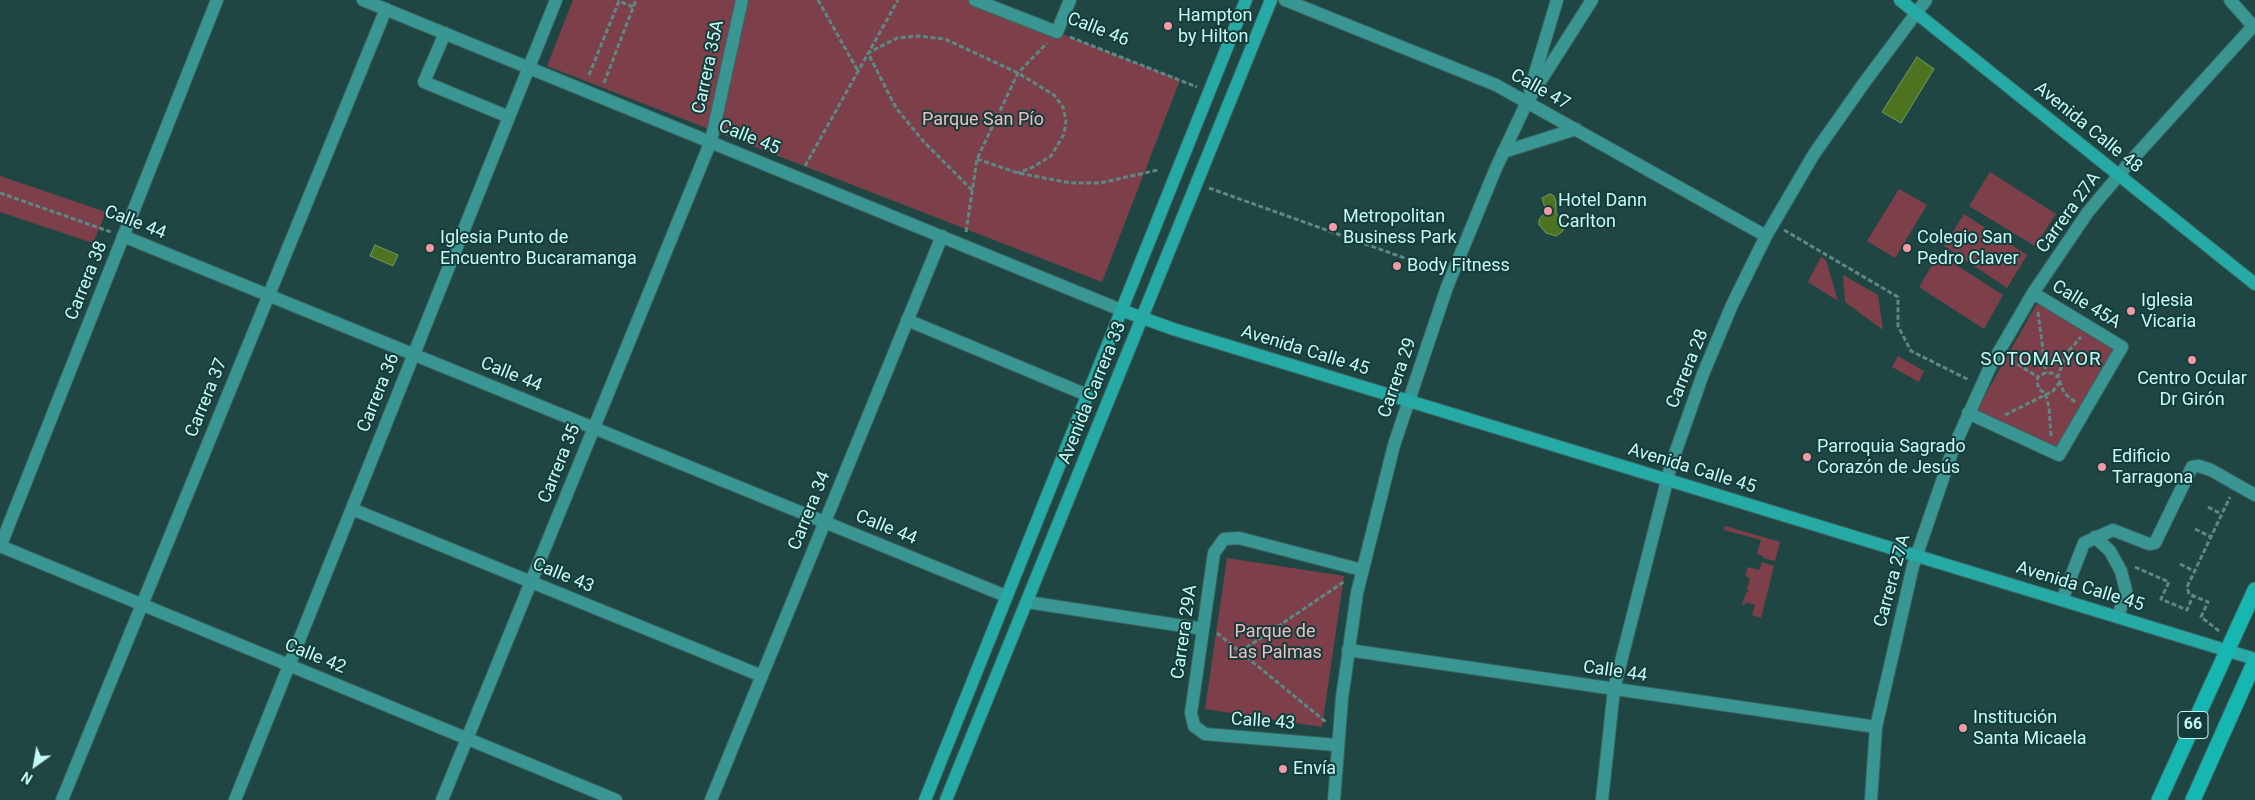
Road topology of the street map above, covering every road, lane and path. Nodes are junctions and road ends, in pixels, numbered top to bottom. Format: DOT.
graph roads {
  1 [pos="217,0"];
  2 [pos="363,0"];
  3 [pos="556,0"];
  4 [pos="619,0"];
  5 [pos="636,0"];
  6 [pos="742,0"];
  7 [pos="818,0"];
  8 [pos="898,0"];
  9 [pos="975,0"];
  10 [pos="1070,0"];
  11 [pos="1246,0"];
  12 [pos="1271,0"];
  13 [pos="1285,0"];
  14 [pos="1557,0"];
  15 [pos="1592,0"];
  16 [pos="1900,0"];
  17 [pos="1926,0"];
  18 [pos="2230,0"];
  19 [pos="634,6"];
  20 [pos="386,9"];
  21 [pos="1916,13"];
  22 [pos="2254,25"];
  23 [pos="1057,32"];
  24 [pos="445,33"];
  25 [pos="868,53"];
  26 [pos="530,66"];
  27 [pos="858,71"];
  28 [pos="1018,73"];
  29 [pos="589,75"];
  30 [pos="1209,92"];
  31 [pos="600,96"];
  32 [pos="1527,102"];
  33 [pos="509,117"];
  34 [pos="1576,130"];
  35 [pos="711,141"];
  36 [pos="1504,152"];
  37 [pos="977,159"];
  38 [pos="1158,170"];
  39 [pos="1018,173"];
  40 [pos="2118,175"];
  41 [pos="798,177"];
  42 [pos="1208,187"];
  43 [pos="972,190"];
  44 [pos="0,193"];
  45 [pos="1773,224"];
  46 [pos="124,236"];
  47 [pos="942,236"];
  48 [pos="1766,236"];
  49 [pos="964,245"];
  50 [pos="1453,275"];
  51 [pos="2255,284"];
  52 [pos="2034,294"];
  53 [pos="268,295"];
  54 [pos="1121,310"];
  55 [pos="1142,318"];
  56 [pos="907,320"];
  57 [pos="2088,327"];
  58 [pos="1998,352"];
  59 [pos="414,354"];
  60 [pos="2046,373"];
  61 [pos="2038,376"];
  62 [pos="2058,377"];
  63 [pos="2059,383"];
  64 [pos="1981,386"];
  65 [pos="2045,393"];
  66 [pos="1087,395"];
  67 [pos="1408,401"];
  68 [pos="2084,411"];
  69 [pos="1968,413"];
  70 [pos="1990,423"];
  71 [pos="594,428"];
  72 [pos="2055,453"];
  73 [pos="1666,480"];
  74 [pos="2233,490"];
  75 [pos="2255,495"];
  76 [pos="2208,507"];
  77 [pos="352,508"];
  78 [pos="2222,514"];
  79 [pos="825,522"];
  80 [pos="2195,529"];
  81 [pos="2095,537"];
  82 [pos="2210,537"];
  83 [pos="0,547"];
  84 [pos="1916,556"];
  85 [pos="2130,564"];
  86 [pos="2180,564"];
  87 [pos="1362,570"];
  88 [pos="2194,571"];
  89 [pos="531,582"];
  90 [pos="2255,590"];
  91 [pos="1006,596"];
  92 [pos="2193,596"];
  93 [pos="2062,600"];
  94 [pos="1026,602"];
  95 [pos="141,604"];
  96 [pos="2118,617"];
  97 [pos="1203,626"];
  98 [pos="2221,634"];
  99 [pos="1348,650"];
  100 [pos="2228,651"];
  101 [pos="1240,652"];
  102 [pos="2255,660"];
  103 [pos="289,665"];
  104 [pos="762,676"];
  105 [pos="1614,689"];
  106 [pos="1192,723"];
  107 [pos="1876,727"];
  108 [pos="467,739"];
  109 [pos="1338,739"];
  110 [pos="62,800"];
  111 [pos="235,800"];
  112 [pos="442,800"];
  113 [pos="616,800"];
  114 [pos="711,800"];
  115 [pos="925,800"];
  116 [pos="946,800"];
  117 [pos="1334,800"];
  118 [pos="1602,800"];
  119 [pos="1871,800"];
  120 [pos="2159,800"];
  121 [pos="2193,800"];
  1 -- 46 [label="street, Carrera 38"];
  2 -- 20 [label="street, Calle 45"];
  3 -- 26 [label="street, Carrera 36"];
  4 -- 19 [label="path"];
  4 -- 29 [label="path"];
  5 -- 19 [label="path"];
  6 -- 35 [label="street, Carrera 35A"];
  7 -- 27 [label="path"];
  8 -- 25 [label="path"];
  9 -- 23 [label="street, Calle 46"];
  10 -- 23 [label="street"];
  11 -- 30 [label="main road, Avenida Carrera 33"];
  12 -- 55 [label="main road, Avenida Carrera 33"];
  13 -- 32 [label="street, Calle 47"];
  14 -- 32 [label="street"];
  15 -- 32 [label="street, Carrera 29"];
  16 -- 21 [label="main road, Avenida Calle 48"];
  17 -- 21 [label="street, Carrera 28"];
  18 -- 22 [label="street"];
  19 -- 31 [label="path"];
  20 -- 24 [label="street, Calle 45"];
  20 -- 53 [label="street, Carrera 37"];
  21 -- 40 [label="main road, Avenida Calle 48"];
  21 -- 45 [label="street, Carrera 28"];
  22 -- 40 [label="street, Carrera 27A"];
  23 -- 28 [label="path"];
  23 -- 30 [label="path, Calle 46"];
  24 -- 26 [label="street, Calle 45"];
  24 -- 33 [label="street"];
  25 -- 27 [label="path"];
  25 -- 28 [label="path"];
  25 -- 43 [label="path"];
  26 -- 31 [label="street, Calle 45"];
  26 -- 33 [label="street, Carrera 36"];
  27 -- 41 [label="path"];
  28 -- 37 [label="path"];
  28 -- 39 [label="path"];
  30 -- 54 [label="main road, Avenida Carrera 33"];
  31 -- 35 [label="street, Calle 45"];
  32 -- 34 [label="street, Calle 47"];
  32 -- 36 [label="street, Carrera 29"];
  33 -- 59 [label="street, Carrera 36"];
  34 -- 36 [label="street"];
  34 -- 48 [label="street, Calle 47"];
  35 -- 41 [label="street, Calle 45"];
  35 -- 71 [label="street, Carrera 35"];
  36 -- 50 [label="street, Carrera 29"];
  37 -- 39 [label="path"];
  37 -- 43 [label="path"];
  38 -- 39 [label="path"];
  40 -- 51 [label="main road, Avenida Calle 48"];
  40 -- 52 [label="street, Carrera 27A"];
  41 -- 47 [label="street, Calle 45"];
  42 -- 50 [label="path"];
  43 -- 49 [label="path"];
  44 -- 46 [label="path, Calle 44"];
  45 -- 48 [label="street, Carrera 28"];
  45 -- 64 [label="path"];
  46 -- 53 [label="street, Calle 44"];
  46 -- 83 [label="street, Carrera 38"];
  47 -- 49 [label="street, Calle 45"];
  47 -- 56 [label="street, Carrera 34"];
  48 -- 73 [label="street, Carrera 28"];
  49 -- 54 [label="street, Calle 45"];
  50 -- 67 [label="street, Carrera 29"];
  52 -- 57 [label="street, Calle 45A"];
  52 -- 58 [label="street, Carrera 27A"];
  52 -- 60 [label="path"];
  53 -- 59 [label="street, Calle 44"];
  53 -- 95 [label="street, Carrera 37"];
  54 -- 55 [label="main road, Avenida Calle 45"];
  54 -- 66 [label="main road, Avenida Carrera 33"];
  55 -- 67 [label="main road, Avenida Calle 45"];
  55 -- 94 [label="main road, Avenida Carrera 33"];
  56 -- 66 [label="street"];
  56 -- 79 [label="street, Carrera 34"];
  57 -- 62 [label="path"];
  57 -- 68 [label="street, Calle 45A"];
  58 -- 61 [label="path"];
  58 -- 64 [label="street, Carrera 27A"];
  59 -- 71 [label="street, Calle 44"];
  59 -- 77 [label="street, Carrera 36"];
  60 -- 61 [label="path"];
  60 -- 62 [label="path"];
  61 -- 65 [label="path"];
  62 -- 63 [label="path"];
  63 -- 65 [label="path"];
  63 -- 68 [label="path"];
  64 -- 69 [label="street, Carrera 27A"];
  65 -- 70 [label="path"];
  65 -- 72 [label="path"];
  66 -- 91 [label="main road, Avenida Carrera 33"];
  67 -- 73 [label="main road, Avenida Calle 45"];
  67 -- 87 [label="street, Carrera 29"];
  68 -- 72 [label="street"];
  69 -- 70 [label="street"];
  69 -- 84 [label="street, Carrera 27A"];
  70 -- 72 [label="street"];
  71 -- 79 [label="street, Calle 44"];
  71 -- 89 [label="street, Carrera 35"];
  73 -- 84 [label="main road, Avenida Calle 45"];
  73 -- 105 [label="street, Carrera 28"];
  74 -- 78 [label="path"];
  75 -- 81 [label="street"];
  76 -- 78 [label="path"];
  77 -- 89 [label="street, Calle 43"];
  77 -- 103 [label="street, Carrera 36"];
  78 -- 82 [label="path"];
  79 -- 91 [label="street, Calle 44"];
  79 -- 104 [label="street, Carrera 34"];
  80 -- 82 [label="path"];
  81 -- 93 [label="street"];
  81 -- 96 [label="street"];
  82 -- 88 [label="path"];
  83 -- 95 [label="street, Calle 42"];
  84 -- 93 [label="main road, Avenida Calle 45"];
  84 -- 107 [label="street, Carrera 27A"];
  85 -- 92 [label="path"];
  86 -- 88 [label="path"];
  87 -- 97 [label="street, Carrera 29A"];
  87 -- 99 [label="street, Carrera 29"];
  87 -- 101 [label="path"];
  88 -- 92 [label="path"];
  89 -- 104 [label="street, Calle 43"];
  89 -- 108 [label="street, Carrera 35"];
  90 -- 100 [label="highway, 66"];
  91 -- 115 [label="main road, Avenida Carrera 33"];
  92 -- 98 [label="path"];
  93 -- 96 [label="main road, Avenida Calle 45"];
  94 -- 97 [label="street"];
  94 -- 116 [label="main road, Avenida Carrera 33"];
  95 -- 103 [label="street, Calle 42"];
  95 -- 110 [label="street, Carrera 37"];
  96 -- 100 [label="main road, Avenida Calle 45"];
  97 -- 101 [label="path"];
  97 -- 106 [label="street, Carrera 29A"];
  99 -- 105 [label="street, Calle 44"];
  99 -- 109 [label="street, Carrera 29"];
  100 -- 102 [label="main road, Avenida Calle 45"];
  100 -- 120 [label="highway, 66"];
  101 -- 109 [label="path"];
  102 -- 121 [label="highway, 66"];
  103 -- 108 [label="street, Calle 42"];
  103 -- 111 [label="street, Carrera 36"];
  104 -- 114 [label="street, Carrera 34"];
  105 -- 107 [label="street, Calle 44"];
  105 -- 118 [label="street, Carrera 28"];
  106 -- 109 [label="street, Calle 43"];
  107 -- 119 [label="street, Carrera 27A"];
  108 -- 112 [label="street, Carrera 35"];
  108 -- 113 [label="street, Calle 42"];
  109 -- 117 [label="street, Carrera 29"];
}
